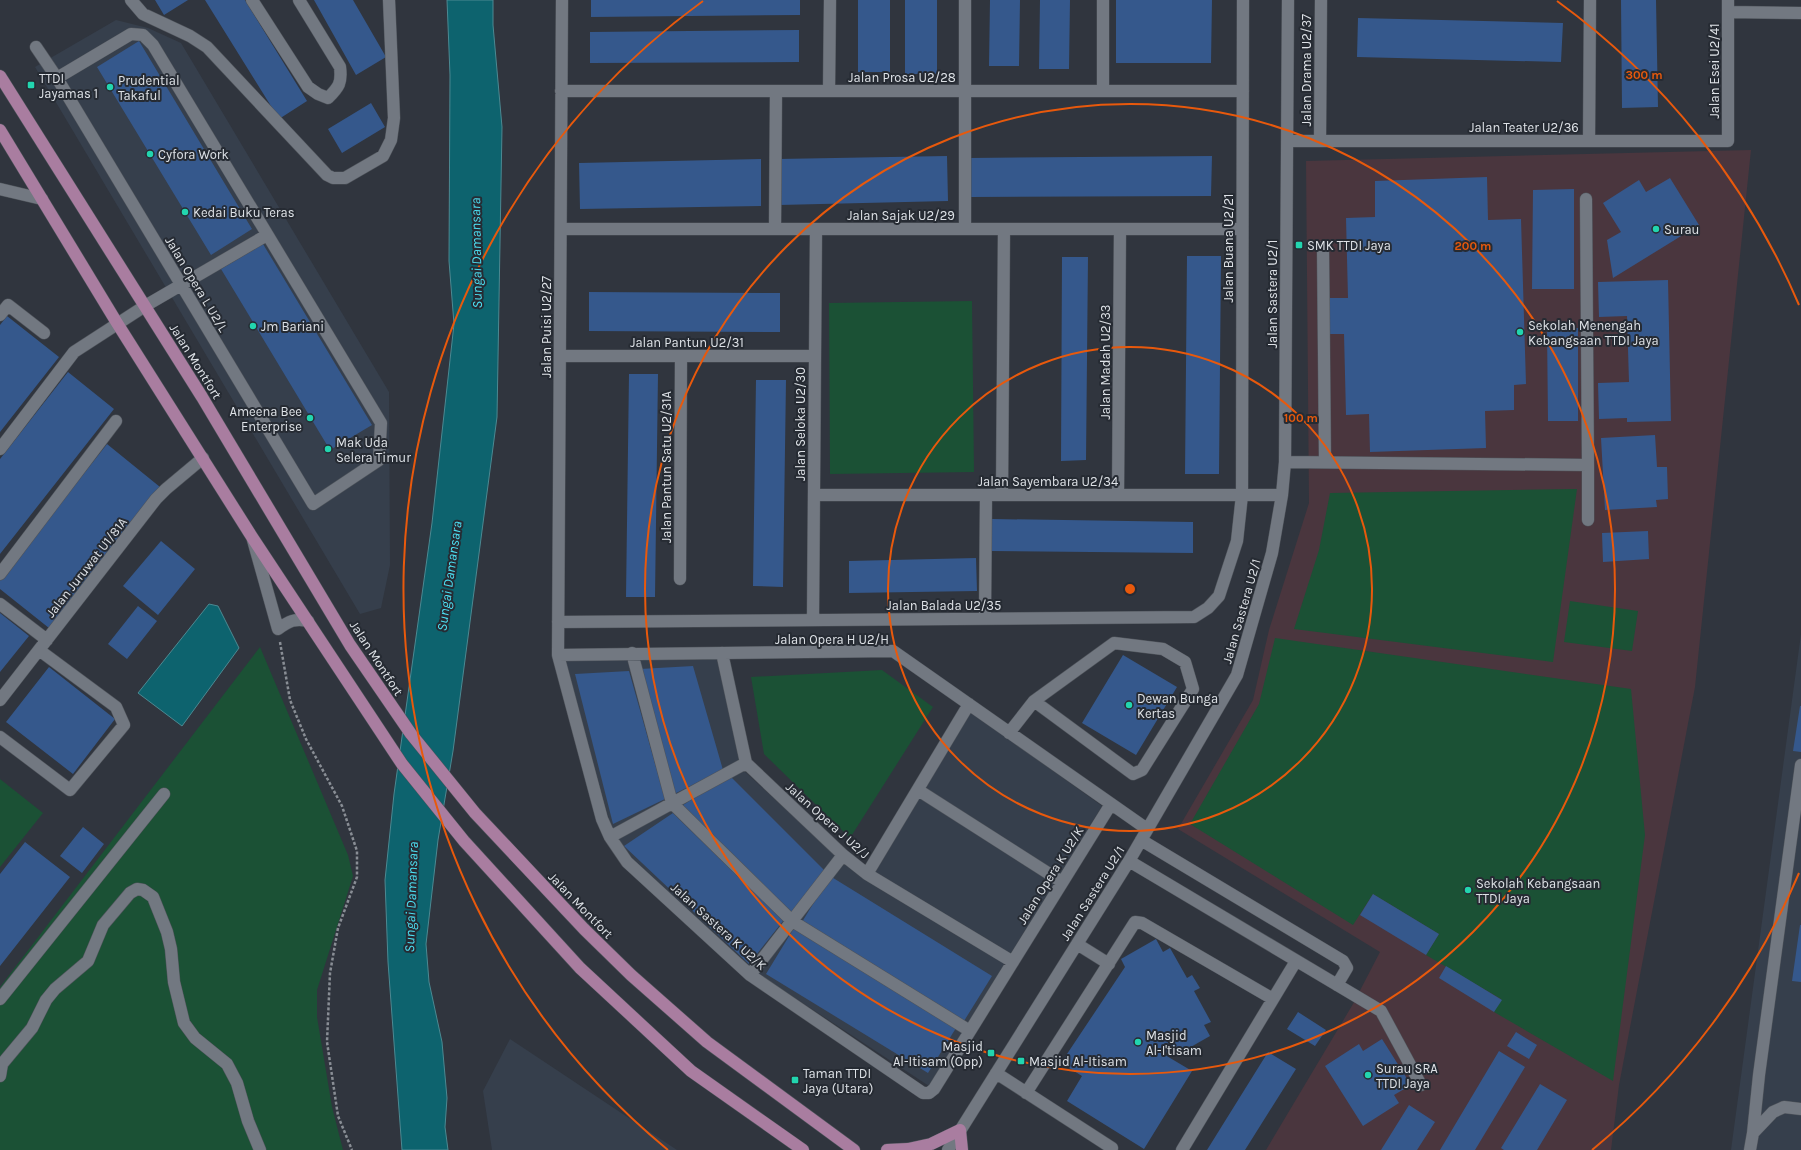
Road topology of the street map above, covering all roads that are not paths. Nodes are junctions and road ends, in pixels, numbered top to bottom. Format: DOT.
graph roads {
  1 [pos="131,0"];
  2 [pos="252,0"];
  3 [pos="299,0"];
  4 [pos="389,0"];
  5 [pos="562,0"];
  6 [pos="830,0"];
  7 [pos="965,0"];
  8 [pos="1103,0"];
  9 [pos="1243,0"];
  10 [pos="1288,0"];
  11 [pos="1321,0"];
  12 [pos="1590,0"];
  13 [pos="1728,0"];
  14 [pos="1728,12"];
  15 [pos="1801,13"];
  16 [pos="36,47"];
  17 [pos="0,76"];
  18 [pos="57,78"];
  19 [pos="562,91"];
  20 [pos="776,91"];
  21 [pos="829,91"];
  22 [pos="966,91"];
  23 [pos="1103,91"];
  24 [pos="1243,91"];
  25 [pos="0,130"];
  26 [pos="1287,141"];
  27 [pos="1320,141"];
  28 [pos="1589,141"];
  29 [pos="1728,141"];
  30 [pos="0,189"];
  31 [pos="42,199"];
  32 [pos="1586,199"];
  33 [pos="561,229"];
  34 [pos="775,229"];
  35 [pos="816,229"];
  36 [pos="965,229"];
  37 [pos="1004,229"];
  38 [pos="1120,229"];
  39 [pos="1241,229"];
  40 [pos="268,235"];
  41 [pos="1322,247"];
  42 [pos="181,284"];
  43 [pos="145,306"];
  44 [pos="0,315"];
  45 [pos="117,323"];
  46 [pos="44,333"];
  47 [pos="560,356"];
  48 [pos="681,356"];
  49 [pos="815,356"];
  50 [pos="116,421"];
  51 [pos="0,449"];
  52 [pos="203,458"];
  53 [pos="1325,461"];
  54 [pos="1285,462"];
  55 [pos="1588,465"];
  56 [pos="814,495"];
  57 [pos="986,495"];
  58 [pos="1002,495"];
  59 [pos="1118,495"];
  60 [pos="1242,495"];
  61 [pos="1282,495"];
  62 [pos="1588,520"];
  63 [pos="252,537"];
  64 [pos="0,574"];
  65 [pos="680,579"];
  66 [pos="0,604"];
  67 [pos="985,618"];
  68 [pos="813,620"];
  69 [pos="308,621"];
  70 [pos="558,622"];
  71 [pos="47,640"];
  72 [pos="39,650"];
  73 [pos="632,653"];
  74 [pos="722,653"];
  75 [pos="558,655"];
  76 [pos="1,697"];
  77 [pos="1034,701"];
  78 [pos="970,704"];
  79 [pos="1009,733"];
  80 [pos="0,737"];
  81 [pos="746,763"];
  82 [pos="1801,765"];
  83 [pos="918,790"];
  84 [pos="164,794"];
  85 [pos="672,803"];
  86 [pos="1111,804"];
  87 [pos="1144,835"];
  88 [pos="610,837"];
  89 [pos="843,855"];
  90 [pos="1129,861"];
  91 [pos="867,874"];
  92 [pos="1062,882"];
  93 [pos="792,921"];
  94 [pos="1077,944"];
  95 [pos="1296,961"];
  96 [pos="1013,962"];
  97 [pos="1109,964"];
  98 [pos="750,975"];
  99 [pos="1337,985"];
  100 [pos="0,999"];
  101 [pos="1273,999"];
  102 [pos="970,1031"];
  103 [pos="996,1073"];
  104 [pos="0,1076"];
  105 [pos="1422,1085"];
  106 [pos="1026,1093"];
  107 [pos="1801,1109"];
  108 [pos="960,1130"];
  109 [pos="1753,1133"];
  110 [pos="1112,1148"];
  111 [pos="260,1150"];
  112 [pos="803,1150"];
  113 [pos="854,1150"];
  114 [pos="887,1150"];
  115 [pos="948,1150"];
  116 [pos="962,1150"];
  117 [pos="1182,1150"];
  118 [pos="1750,1150"];
  1 -- 4 [label="street"];
  2 -- 3 [label="street"];
  5 -- 19 [label="street, Jalan Puisi U2/27"];
  6 -- 21 [label="street"];
  7 -- 22 [label="street"];
  8 -- 23 [label="street"];
  9 -- 24 [label="street, Jalan Buana U2/21"];
  10 -- 26 [label="street, Jalan Sastera U2/1"];
  11 -- 27 [label="street, Jalan Drama U2/37"];
  12 -- 28 [label="street"];
  13 -- 14 [label="street, Jalan Esei U2/41"];
  14 -- 15 [label="street"];
  14 -- 29 [label="street, Jalan Esei U2/41"];
  16 -- 18 [label="street, Jalan Opera L U2/L"];
  17 -- 43 [label="main road, Jalan Montfort"];
  18 -- 40 [label="street"];
  18 -- 42 [label="street, Jalan Opera L U2/L"];
  19 -- 20 [label="street, Jalan Prosa U2/28"];
  19 -- 33 [label="street, Jalan Puisi U2/27"];
  20 -- 21 [label="street, Jalan Prosa U2/28"];
  20 -- 34 [label="street"];
  21 -- 22 [label="street, Jalan Prosa U2/28"];
  22 -- 23 [label="street, Jalan Prosa U2/28"];
  22 -- 36 [label="street"];
  23 -- 24 [label="street, Jalan Prosa U2/28"];
  24 -- 39 [label="street, Jalan Buana U2/21"];
  25 -- 31 [label="main road"];
  26 -- 27 [label="street, Jalan Teater U2/36"];
  26 -- 54 [label="street, Jalan Sastera U2/1"];
  27 -- 28 [label="street, Jalan Teater U2/36"];
  28 -- 29 [label="street, Jalan Teater U2/36"];
  30 -- 31 [label="street"];
  31 -- 45 [label="main road"];
  32 -- 55 [label="street"];
  33 -- 34 [label="street, Jalan Sajak U2/29"];
  33 -- 47 [label="street, Jalan Puisi U2/27"];
  34 -- 35 [label="street, Jalan Sajak U2/29"];
  35 -- 36 [label="street, Jalan Sajak U2/29"];
  35 -- 49 [label="street, Jalan Seloka U2/30"];
  36 -- 37 [label="street, Jalan Sajak U2/29"];
  37 -- 38 [label="street, Jalan Sajak U2/29"];
  37 -- 58 [label="street"];
  38 -- 39 [label="street, Jalan Sajak U2/29"];
  38 -- 59 [label="street, Jalan Madah U2/33"];
  39 -- 60 [label="street, Jalan Buana U2/21"];
  40 -- 42 [label="street"];
  40 -- 42 [label="street, Jalan Opera L U2/L"];
  41 -- 53 [label="street"];
  42 -- 43 [label="street"];
  43 -- 45 [label="street"];
  43 -- 113 [label="main road, Jalan Montfort"];
  44 -- 46 [label="street"];
  45 -- 51 [label="street"];
  45 -- 52 [label="main road"];
  47 -- 48 [label="street, Jalan Pantun U2/31"];
  47 -- 70 [label="street, Jalan Puisi U2/27"];
  48 -- 49 [label="street, Jalan Pantun U2/31"];
  48 -- 65 [label="street, Jalan Pantun Satu U2/31A"];
  49 -- 56 [label="street, Jalan Seloka U2/30"];
  50 -- 64 [label="street"];
  52 -- 63 [label="main road"];
  52 -- 71 [label="street, Jalan Juruwat U1/81A"];
  53 -- 54 [label="street"];
  53 -- 55 [label="street"];
  54 -- 61 [label="street, Jalan Sastera U2/1"];
  55 -- 62 [label="street"];
  56 -- 57 [label="street, Jalan Sayembara U2/34"];
  56 -- 68 [label="street, Jalan Seloka U2/30"];
  57 -- 58 [label="street, Jalan Sayembara U2/34"];
  57 -- 67 [label="street"];
  58 -- 59 [label="street, Jalan Sayembara U2/34"];
  59 -- 60 [label="street, Jalan Sayembara U2/34"];
  60 -- 61 [label="street, Jalan Sayembara U2/34"];
  60 -- 67 [label="street, Jalan Balada U2/35"];
  61 -- 87 [label="street, Jalan Sastera U2/1"];
  63 -- 69 [label="main road"];
  63 -- 69 [label="street"];
  66 -- 71 [label="street"];
  67 -- 68 [label="street, Jalan Balada U2/35"];
  68 -- 70 [label="street, Jalan Balada U2/35"];
  69 -- 112 [label="main road"];
  70 -- 75 [label="street, Jalan Puisi U2/27"];
  71 -- 72 [label="street, Jalan Juruwat U1/81A"];
  72 -- 76 [label="street, Jalan Juruwat U1/81A"];
  72 -- 80 [label="street"];
  73 -- 74 [label="street, Jalan Opera H U2/H"];
  73 -- 75 [label="street, Jalan Opera H U2/H"];
  73 -- 85 [label="street"];
  74 -- 78 [label="street, Jalan Opera H U2/H"];
  74 -- 81 [label="street"];
  75 -- 88 [label="street, Jalan Sastera K U2/K"];
  77 -- 77 [label="street"];
  77 -- 79 [label="street"];
  78 -- 79 [label="street, Jalan Opera H U2/H"];
  78 -- 83 [label="street"];
  79 -- 86 [label="street, Jalan Opera H U2/H"];
  81 -- 85 [label="street"];
  81 -- 89 [label="street, Jalan Opera J U2/J"];
  82 -- 109 [label="street"];
  83 -- 91 [label="street"];
  83 -- 92 [label="street"];
  84 -- 100 [label="street"];
  85 -- 88 [label="street"];
  85 -- 93 [label="street"];
  86 -- 87 [label="street, Jalan Opera H U2/H"];
  86 -- 92 [label="street, Jalan Opera K U2/K"];
  87 -- 90 [label="street, Jalan Sastera U2/1"];
  87 -- 99 [label="street, Jalan Opera H U2/H"];
  88 -- 98 [label="street, Jalan Sastera K U2/K"];
  89 -- 91 [label="street, Jalan Opera J U2/J"];
  89 -- 93 [label="street"];
  90 -- 94 [label="street, Jalan Sastera U2/1"];
  90 -- 95 [label="street"];
  91 -- 96 [label="street, Jalan Opera J U2/J"];
  92 -- 96 [label="street, Jalan Opera K U2/K"];
  93 -- 98 [label="street"];
  93 -- 102 [label="street"];
  94 -- 97 [label="street"];
  94 -- 103 [label="street, Jalan Sastera U2/1"];
  95 -- 99 [label="street"];
  95 -- 101 [label="street"];
  96 -- 102 [label="street, Jalan Sastera K U2/K"];
  97 -- 101 [label="street"];
  97 -- 106 [label="street"];
  98 -- 102 [label="street, Jalan Sastera K U2/K"];
  99 -- 105 [label="street"];
  101 -- 117 [label="street"];
  103 -- 106 [label="street"];
  103 -- 108 [label="street, Jalan Sastera U2/1"];
  104 -- 111 [label="street"];
  106 -- 110 [label="street"];
  107 -- 109 [label="street"];
  108 -- 114 [label="main road"];
  108 -- 115 [label="street, Jalan Sastera U2/1"];
  108 -- 116 [label="main road"];
  109 -- 118 [label="street"];
}
